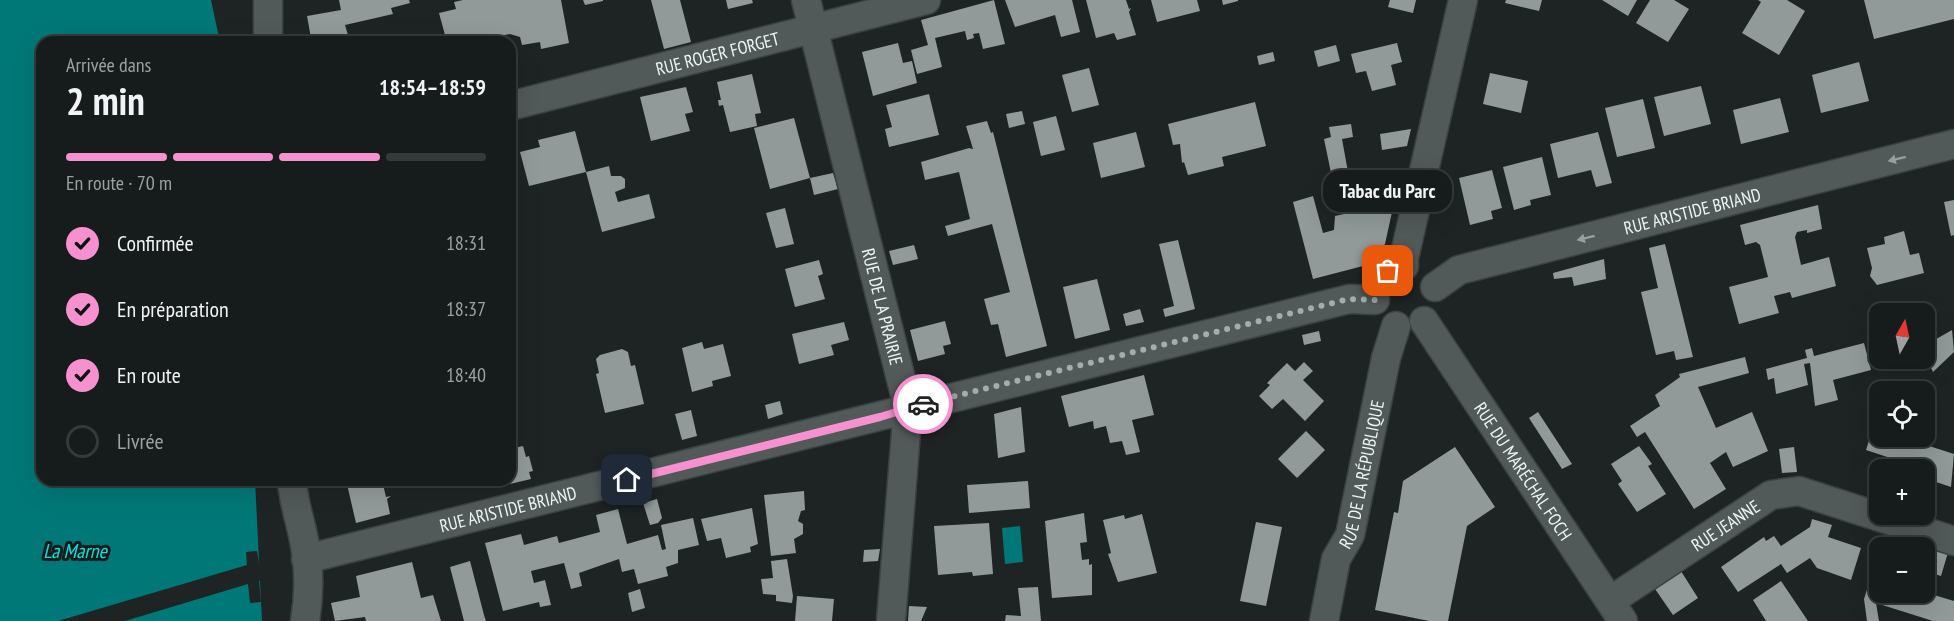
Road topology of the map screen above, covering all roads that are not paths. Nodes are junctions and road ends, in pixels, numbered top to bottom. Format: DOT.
graph roads {
  1 [pos="268,0"];
  2 [pos="806,0"];
  3 [pos="926,0"];
  4 [pos="1463,0"];
  5 [pos="813,29"];
  6 [pos="268,36"];
  7 [pos="516,103"];
  8 [pos="1954,144"];
  9 [pos="1404,266"];
  10 [pos="1435,287"];
  11 [pos="1376,300"];
  12 [pos="1424,321"];
  13 [pos="1396,326"];
  14 [pos="908,407"];
  15 [pos="293,492"];
  16 [pos="1954,541"];
  17 [pos="306,559"];
  18 [pos="1616,611"];
  19 [pos="305,621"];
  20 [pos="891,621"];
  21 [pos="1324,621"];
  1 -- 6 [label="street"];
  2 -- 5 [label="street, RUE DE LA PRAIRIE"];
  3 -- 5 [label="street, RUE ROGER FORGET"];
  4 -- 9 [label="street"];
  5 -- 7 [label="street, RUE ROGER FORGET"];
  5 -- 14 [label="street, RUE DE LA PRAIRIE"];
  8 -- 10 [label="street, RUE ARISTIDE BRIAND, one-way"];
  9 -- 10 [label="street"];
  9 -- 11 [label="street"];
  10 -- 12 [label="street"];
  11 -- 13 [label="street"];
  11 -- 14 [label="street, RUE ARISTIDE BRIAND"];
  12 -- 13 [label="street"];
  12 -- 18 [label="street, RUE DU MARÉCHAL FOCH"];
  13 -- 21 [label="street, RUE DE LA RÉPUBLIQUE"];
  14 -- 17 [label="street, RUE ARISTIDE BRIAND"];
  14 -- 20 [label="street, RUE DE LA PRAIRIE"];
  15 -- 17 [label="street"];
  16 -- 18 [label="street, RUE JEANNE"];
  17 -- 19 [label="street"];
}
